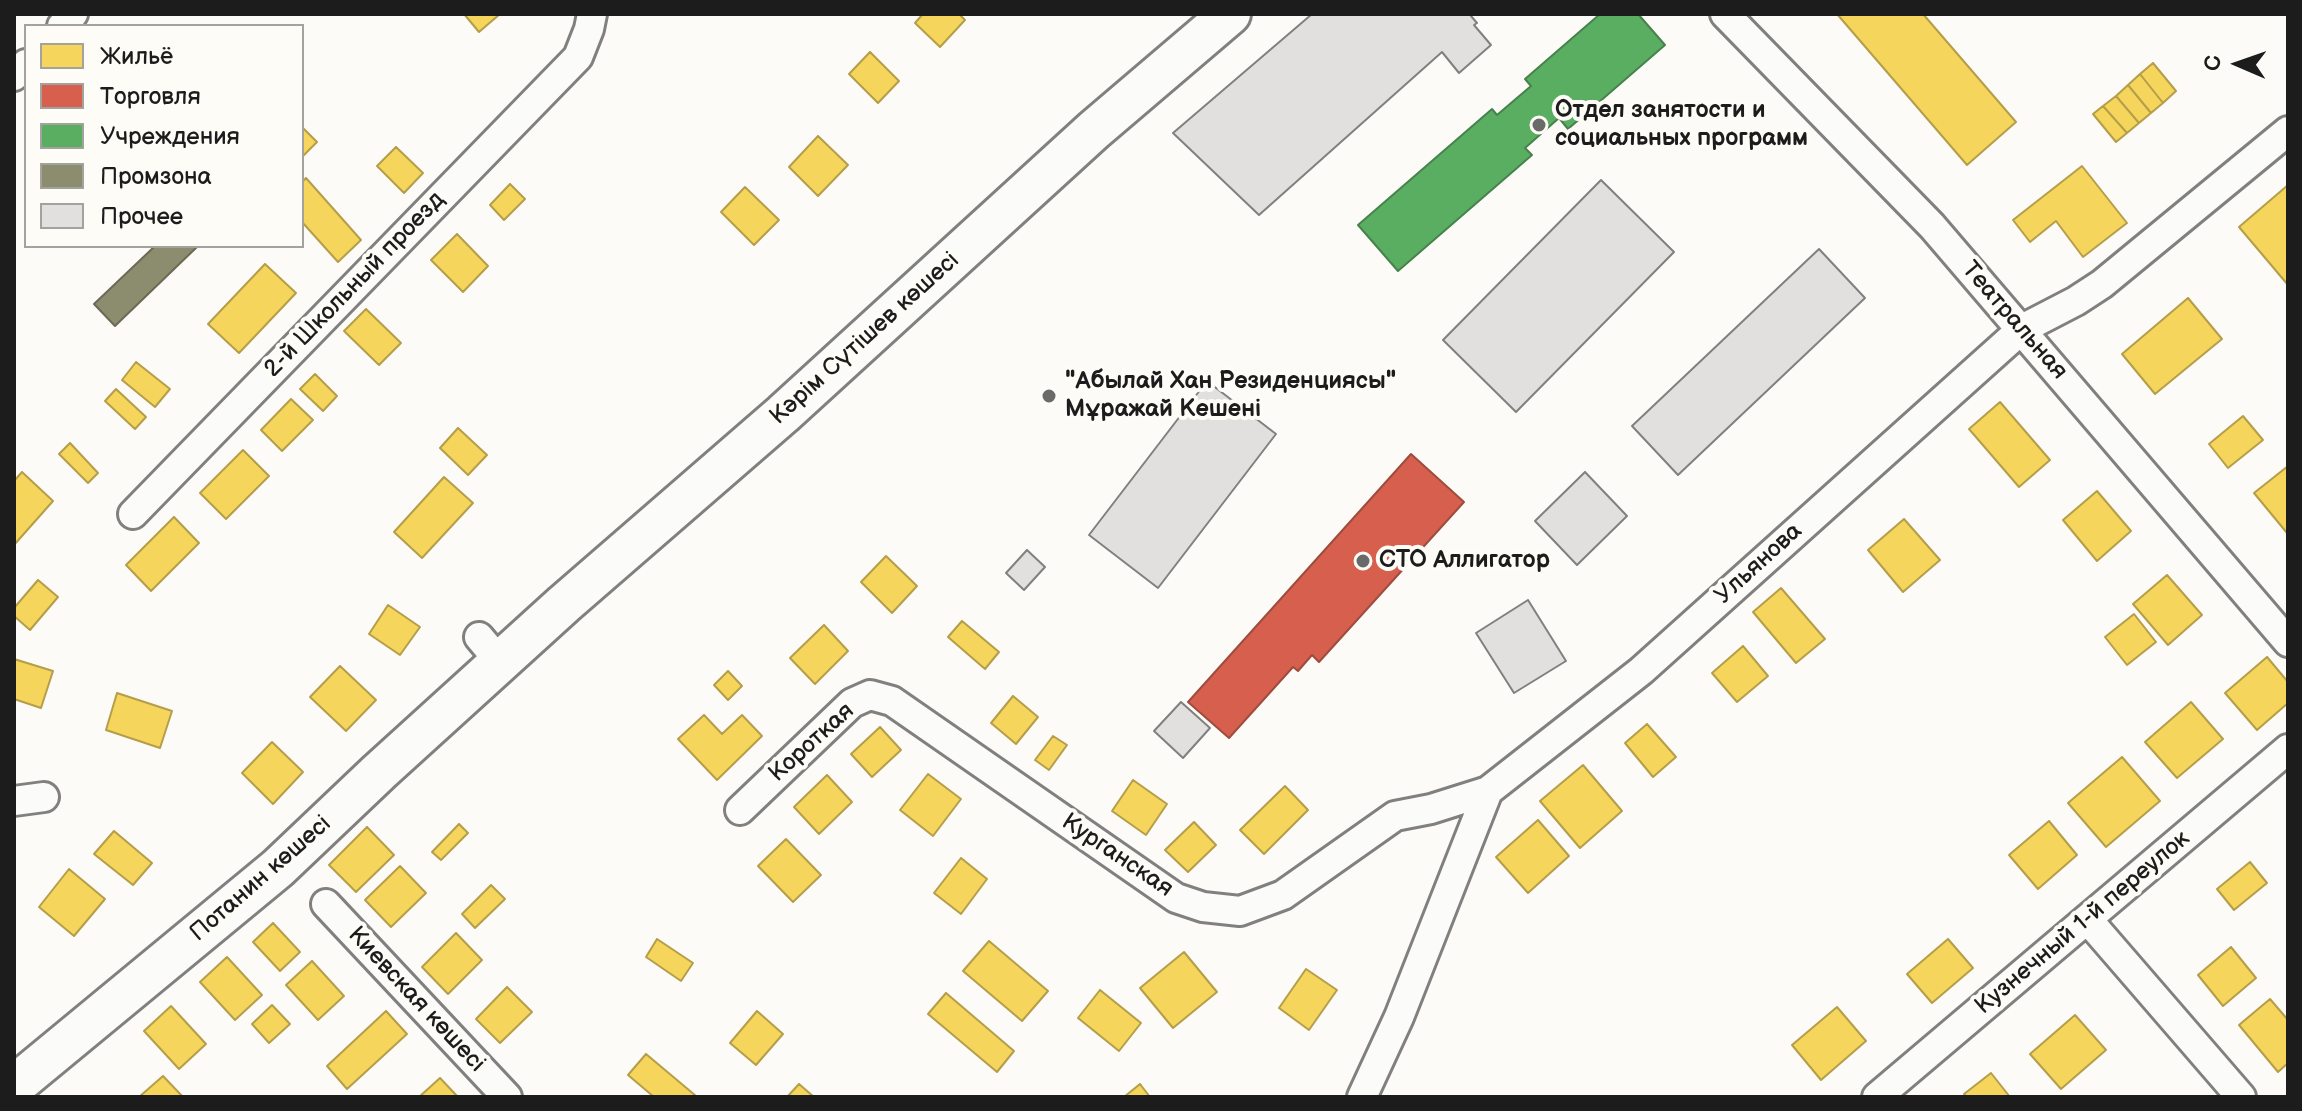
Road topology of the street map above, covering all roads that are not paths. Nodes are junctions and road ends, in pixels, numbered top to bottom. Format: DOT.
graph roads {
  1 [pos="592,14"];
  2 [pos="1230,14"];
  3 [pos="1725,14"];
  4 [pos="2288,131"];
  5 [pos="2022,329"];
  6 [pos="133,514"];
  7 [pos="2288,642"];
  8 [pos="489,650"];
  9 [pos="892,701"];
  10 [pos="2288,749"];
  11 [pos="1488,791"];
  12 [pos="44,797"];
  13 [pos="14,801"];
  14 [pos="740,810"];
  15 [pos="326,904"];
  16 [pos="2088,920"];
  17 [pos="14,1086"];
  18 [pos="507,1097"];
  19 [pos="1362,1097"];
  20 [pos="1877,1097"];
  21 [pos="2241,1097"];
  1 -- 6 [label="street, 2-й Школьный проезд"];
  2 -- 8 [label="main road, Кәрім Сүтішев көшесі"];
  3 -- 5 [label="street, Театральная"];
  4 -- 5 [label="street, Ульянова"];
  5 -- 7 [label="street, Театральная"];
  5 -- 11 [label="street, Ульянова"];
  8 -- 17 [label="main road, Потанин көшесі"];
  9 -- 11 [label="street, Курганская"];
  9 -- 14 [label="street, Короткая"];
  10 -- 16 [label="street, Кузнечный 1-й переулок"];
  11 -- 19 [label="street"];
  12 -- 13 [label="street"];
  15 -- 18 [label="street, Киевская көшесі"];
  16 -- 20 [label="street, Кузнечный 1-й переулок"];
  16 -- 21 [label="street"];
}
